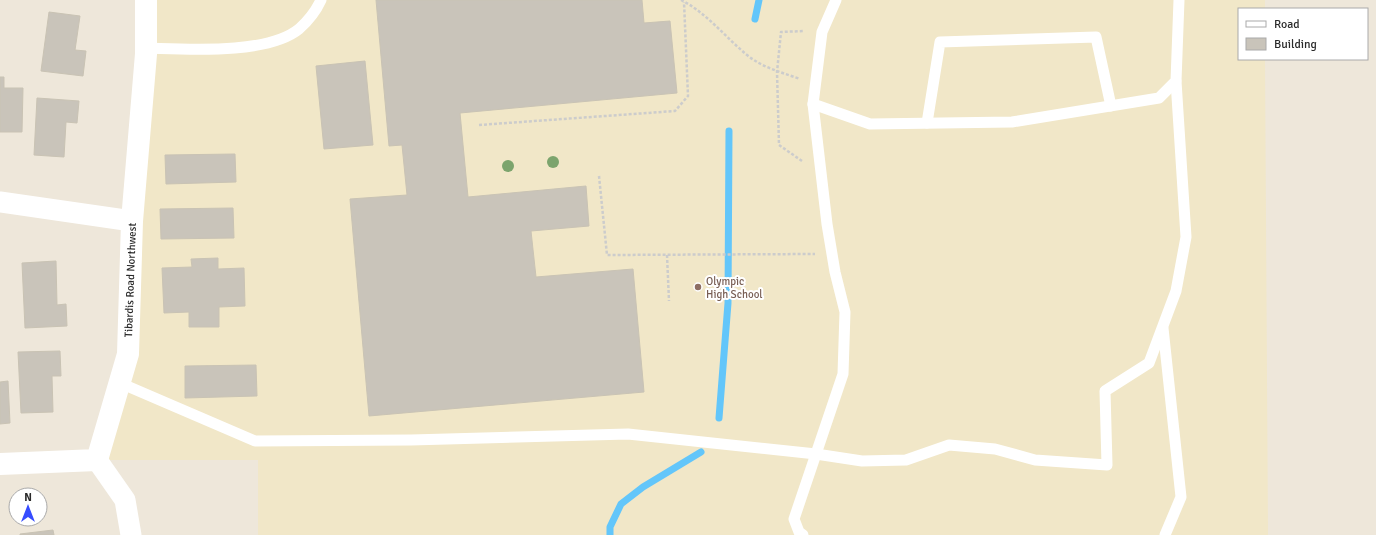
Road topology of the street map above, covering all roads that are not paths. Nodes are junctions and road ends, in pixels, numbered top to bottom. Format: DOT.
graph roads {
  1 [pos="146,0"];
  2 [pos="321,0"];
  3 [pos="836,0"];
  4 [pos="1179,0"];
  5 [pos="146,48"];
  6 [pos="1176,81"];
  7 [pos="813,104"];
  8 [pos="1111,106"];
  9 [pos="927,123"];
  10 [pos="0,202"];
  11 [pos="132,221"];
  12 [pos="1163,325"];
  13 [pos="120,383"];
  14 [pos="816,454"];
  15 [pos="97,460"];
  16 [pos="0,464"];
  17 [pos="131,535"];
  18 [pos="803,535"];
  19 [pos="1165,535"];
  1 -- 5 [label="street, Tibardis Road Northwest"];
  2 -- 5 [label="lane"];
  3 -- 7 [label="lane"];
  4 -- 6 [label="lane"];
  5 -- 11 [label="street, Tibardis Road Northwest"];
  6 -- 8 [label="lane"];
  6 -- 12 [label="lane"];
  7 -- 9 [label="lane"];
  7 -- 14 [label="lane"];
  8 -- 9 [label="lane"];
  8 -- 9 [label="lane"];
  10 -- 11 [label="street"];
  11 -- 13 [label="street, Tibardis Road Northwest"];
  12 -- 14 [label="lane"];
  12 -- 19 [label="lane"];
  13 -- 14 [label="lane"];
  13 -- 15 [label="street, Tibardis Road Northwest"];
  14 -- 18 [label="lane"];
  15 -- 16 [label="street"];
  15 -- 17 [label="street"];
}
